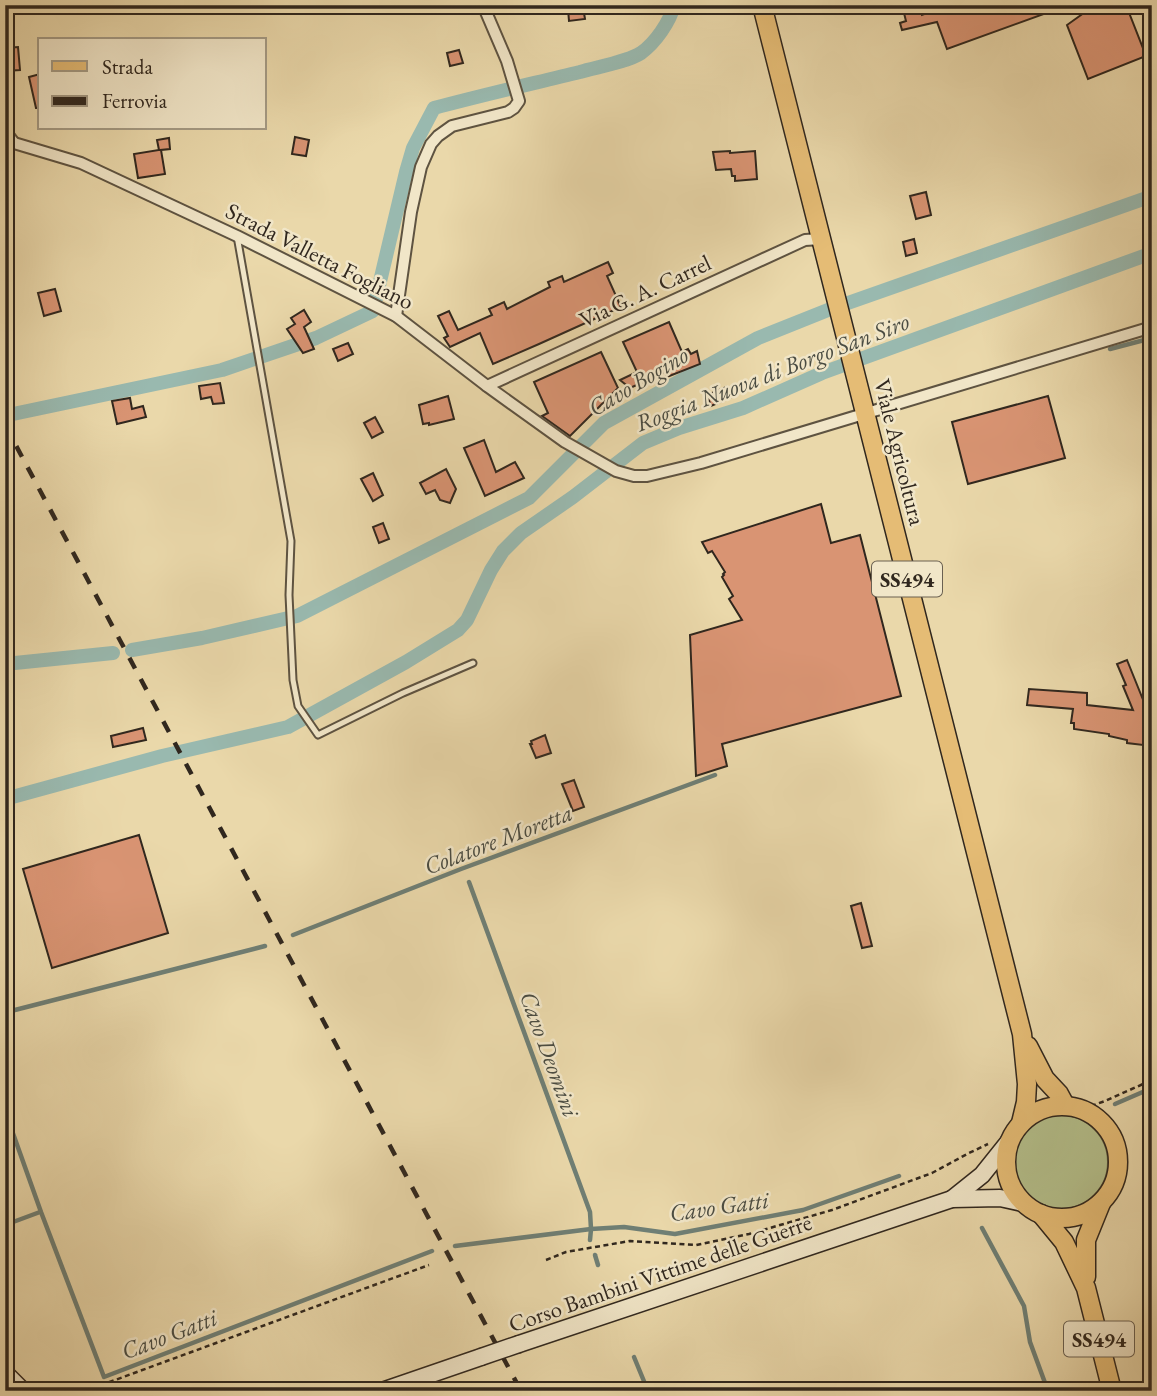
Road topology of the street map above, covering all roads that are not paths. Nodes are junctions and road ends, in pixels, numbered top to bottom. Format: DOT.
graph roads {
  1 [pos="483,5"];
  2 [pos="762,5"];
  3 [pos="5,131"];
  4 [pos="10,145"];
  5 [pos="237,236"];
  6 [pos="821,239"];
  7 [pos="391,313"];
  8 [pos="1152,327"];
  9 [pos="487,386"];
  10 [pos="865,414"];
  11 [pos="474,663"];
  12 [pos="1022,1034"];
  13 [pos="1065,1105"];
  14 [pos="1021,1123"];
  15 [pos="1010,1140"];
  16 [pos="952,1199"];
  17 [pos="1102,1202"];
  18 [pos="1023,1203"];
  19 [pos="1041,1214"];
  20 [pos="1086,1288"];
  21 [pos="5,1373"];
  22 [pos="23,1391"];
  23 [pos="382,1391"];
  24 [pos="1112,1391"];
  1 -- 7 [label="street"];
  2 -- 6 [label="main road, Viale Agricoltura / SS494"];
  3 -- 4 [label="street"];
  4 -- 5 [label="street, Strada Valletta Fogliano"];
  5 -- 7 [label="street, Strada Valletta Fogliano"];
  5 -- 11 [label="lane"];
  6 -- 9 [label="street, Via G. A. Carrel"];
  6 -- 10 [label="main road, Viale Agricoltura / SS494"];
  7 -- 9 [label="street, Strada Valletta Fogliano"];
  8 -- 10 [label="street, Strada Valletta Fogliano"];
  9 -- 10 [label="street, Strada Valletta Fogliano"];
  10 -- 12 [label="main road, Viale Agricoltura / SS494"];
  12 -- 13 [label="main road, Viale Agricoltura / SS494"];
  12 -- 14 [label="main road, Viale Agricoltura / SS494"];
  13 -- 14 [label="main road, Viale Agricoltura"];
  13 -- 17 [label="main road, Viale Agricoltura"];
  14 -- 15 [label="main road, Viale Agricoltura"];
  15 -- 16 [label="main road, Corso Bambini Vittime delle Guerre"];
  15 -- 18 [label="main road, Viale Agricoltura"];
  16 -- 18 [label="main road, Corso Bambini Vittime delle Guerre"];
  16 -- 23 [label="main road, Corso Bambini Vittime delle Guerre, bridge"];
  17 -- 19 [label="main road, Viale Agricoltura"];
  17 -- 20 [label="main road, Viale Agricoltura / SS494"];
  18 -- 19 [label="main road, Viale Agricoltura"];
  19 -- 20 [label="main road, Viale Agricoltura / SS494"];
  20 -- 24 [label="main road, Viale Agricoltura / SS494"];
  21 -- 22 [label="main road"];
}
